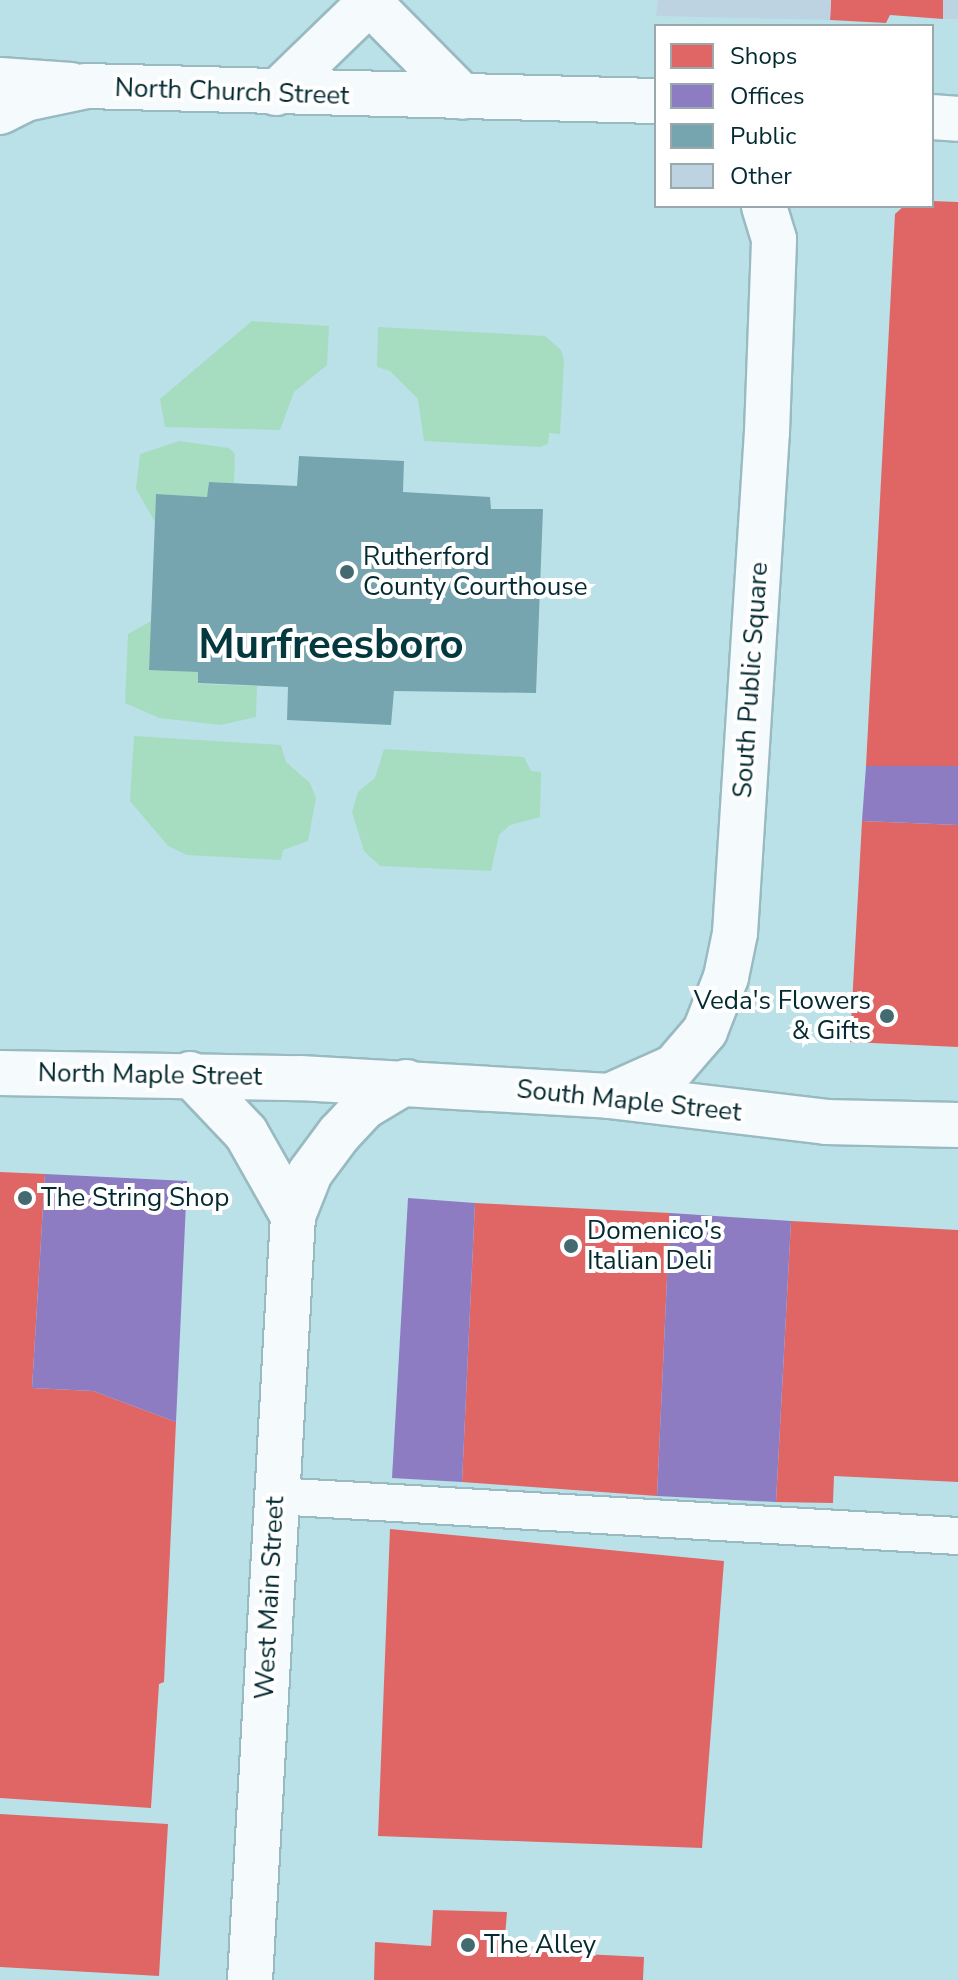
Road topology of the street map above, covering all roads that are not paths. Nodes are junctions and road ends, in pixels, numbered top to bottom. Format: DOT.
graph roads {
  1 [pos="372,2"];
  2 [pos="0,80"];
  3 [pos="86,86"];
  4 [pos="276,93"];
  5 [pos="463,97"];
  6 [pos="645,102"];
  7 [pos="0,112"];
  8 [pos="934,117"];
  9 [pos="958,119"];
  10 [pos="765,208"];
  11 [pos="0,1073"];
  12 [pos="190,1074"];
  13 [pos="300,1078"];
  14 [pos="406,1082"];
  15 [pos="609,1096"];
  16 [pos="958,1125"];
  17 [pos="293,1216"];
  18 [pos="275,1496"];
  19 [pos="958,1536"];
  20 [pos="250,1980"];
  1 -- 4 [label="street"];
  1 -- 5 [label="street"];
  2 -- 3 [label="street, North Church Street"];
  3 -- 4 [label="street, North Church Street"];
  3 -- 7 [label="street"];
  4 -- 5 [label="street, North Church Street"];
  5 -- 6 [label="street, North Church Street"];
  8 -- 9 [label="street"];
  10 -- 15 [label="street, South Public Square"];
  11 -- 12 [label="street, North Maple Street"];
  12 -- 13 [label="street, North Maple Street"];
  12 -- 17 [label="street"];
  13 -- 14 [label="street, South Maple Street"];
  14 -- 15 [label="street, South Maple Street"];
  14 -- 17 [label="street, West Main Street"];
  15 -- 16 [label="street, South Maple Street"];
  17 -- 18 [label="street, West Main Street"];
  18 -- 19 [label="lane"];
  18 -- 20 [label="street, West Main Street"];
}
